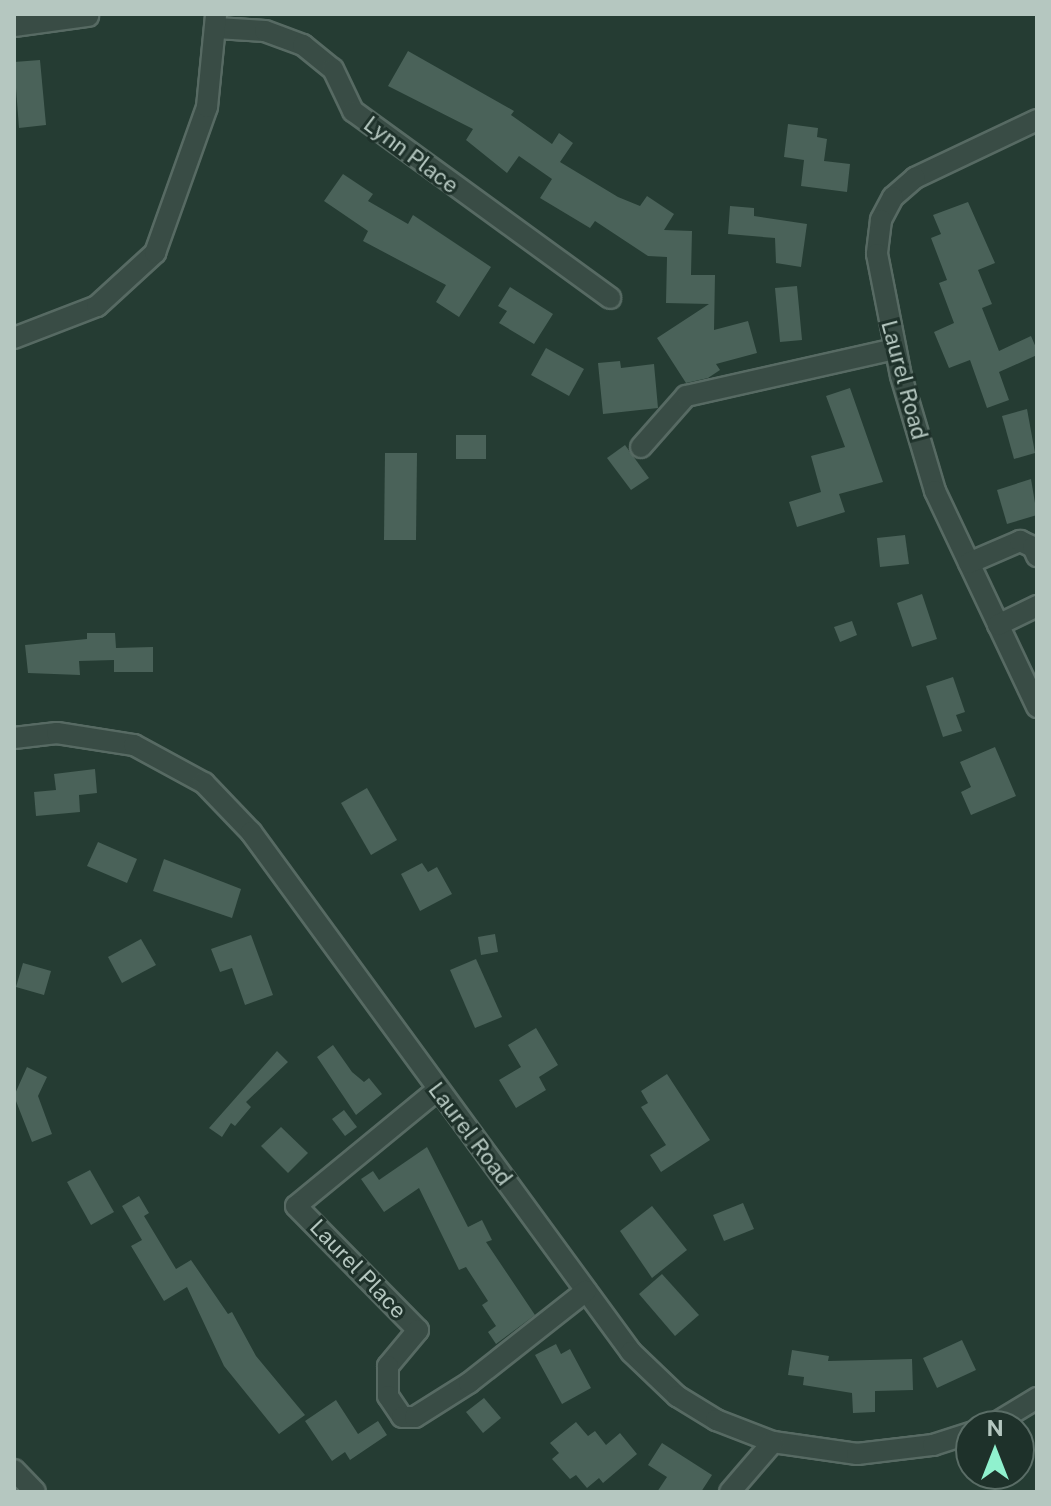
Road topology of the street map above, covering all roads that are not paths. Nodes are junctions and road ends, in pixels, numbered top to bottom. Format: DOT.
graph roads {
  1 [pos="88,16"];
  2 [pos="217,21"];
  3 [pos="14,26"];
  4 [pos="1037,120"];
  5 [pos="610,298"];
  6 [pos="14,338"];
  7 [pos="894,349"];
  8 [pos="641,447"];
  9 [pos="1037,556"];
  10 [pos="969,563"];
  11 [pos="1037,606"];
  12 [pos="998,625"];
  13 [pos="1031,680"];
  14 [pos="1037,707"];
  15 [pos="14,738"];
  16 [pos="436,1091"];
  17 [pos="586,1291"];
  18 [pos="1037,1398"];
  19 [pos="1017,1410"];
  20 [pos="955,1438"];
  21 [pos="773,1442"];
  22 [pos="14,1470"];
  23 [pos="35,1492"];
  24 [pos="730,1492"];
  1 -- 3 [label="street"];
  2 -- 5 [label="street, Lynn Place"];
  2 -- 6 [label="street"];
  4 -- 7 [label="street, Laurel Road"];
  7 -- 8 [label="street"];
  7 -- 10 [label="street, Laurel Road"];
  9 -- 10 [label="street"];
  10 -- 12 [label="street, Laurel Road"];
  11 -- 12 [label="street"];
  12 -- 13 [label="street, Laurel Road"];
  13 -- 14 [label="street, Laurel Road"];
  15 -- 16 [label="street, Laurel Road"];
  16 -- 17 [label="street, Laurel Road"];
  16 -- 17 [label="street, Laurel Place"];
  17 -- 21 [label="street, Laurel Road"];
  18 -- 19 [label="street"];
  20 -- 21 [label="street, Laurel Road"];
  21 -- 24 [label="street"];
  22 -- 23 [label="street"];
}
